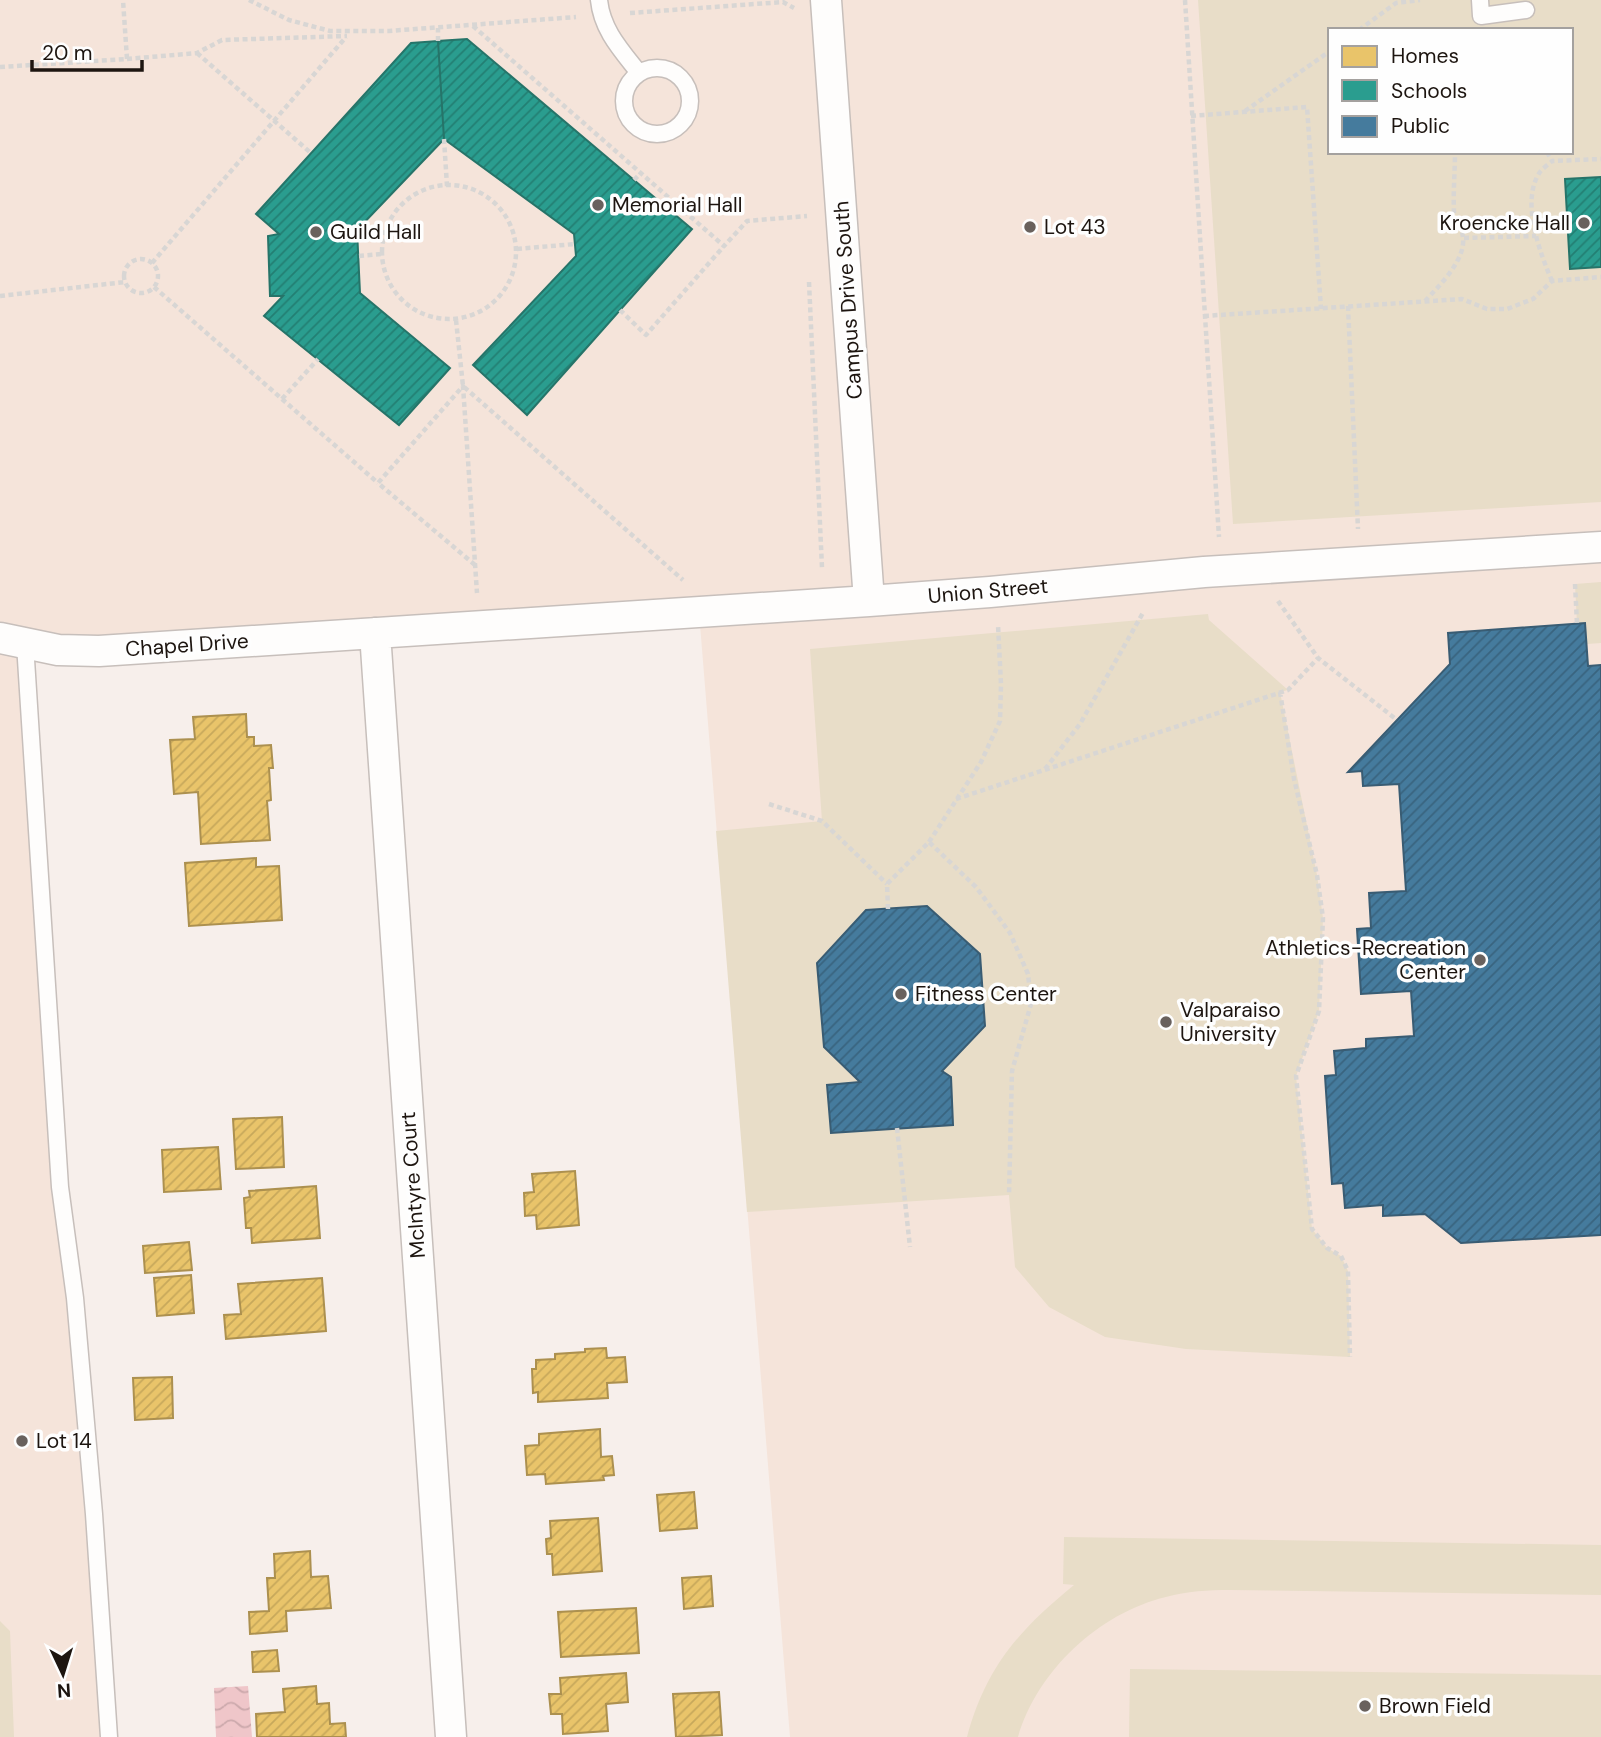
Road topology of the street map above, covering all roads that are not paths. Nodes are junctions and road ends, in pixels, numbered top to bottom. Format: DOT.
graph roads {
  1 [pos="826,0"];
  2 [pos="1480,0"];
  3 [pos="600,8"];
  4 [pos="1526,10"];
  5 [pos="639,73"];
  6 [pos="1601,547"];
  7 [pos="869,601"];
  8 [pos="375,633"];
  9 [pos="12,641"];
  10 [pos="108,1737"];
  11 [pos="451,1737"];
  1 -- 7 [label="street, Campus Drive South"];
  2 -- 4 [label="lane"];
  3 -- 5 [label="lane"];
  5 -- 5 [label="lane"];
  6 -- 7 [label="street, Union Street"];
  7 -- 8 [label="street, Union Street"];
  8 -- 9 [label="street, Chapel Drive"];
  8 -- 11 [label="street, McIntyre Court"];
  9 -- 10 [label="lane"];
}
